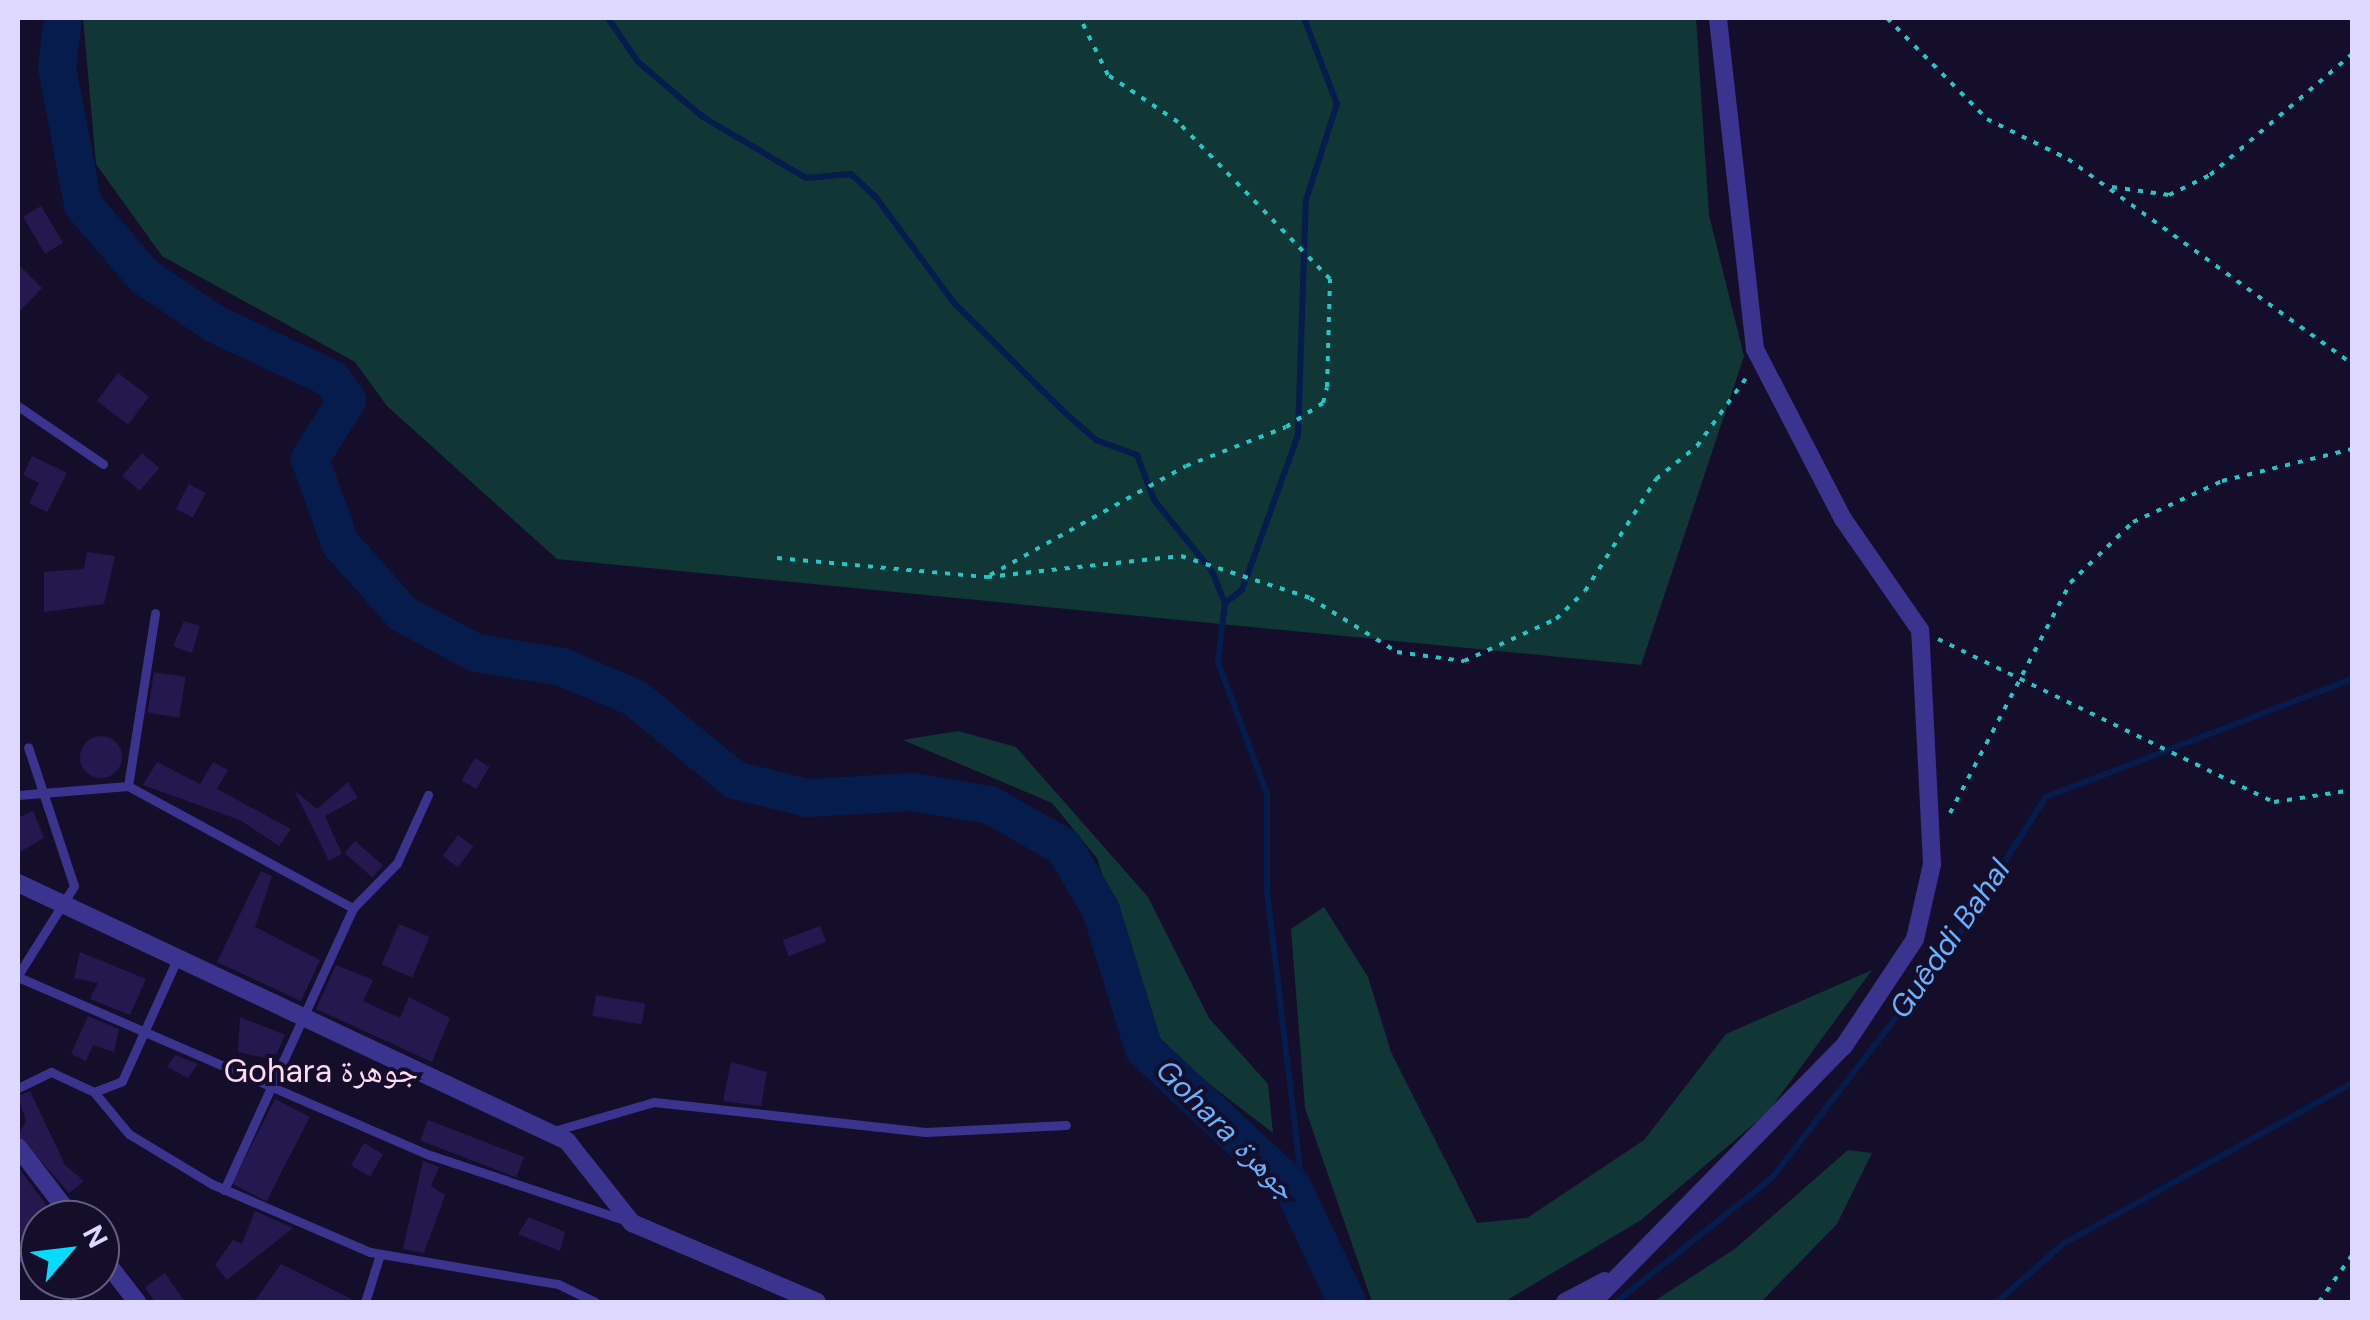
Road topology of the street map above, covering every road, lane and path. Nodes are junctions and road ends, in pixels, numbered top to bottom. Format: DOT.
graph roads {
  1 [pos="1080,18"];
  2 [pos="1718,18"];
  3 [pos="1887,18"];
  4 [pos="2352,54"];
  5 [pos="2108,187"];
  6 [pos="1755,349"];
  7 [pos="2352,364"];
  8 [pos="18,406"];
  9 [pos="2352,449"];
  10 [pos="103,464"];
  11 [pos="777,558"];
  12 [pos="987,576"];
  13 [pos="155,613"];
  14 [pos="1920,630"];
  15 [pos="2015,681"];
  16 [pos="28,748"];
  17 [pos="128,786"];
  18 [pos="42,790"];
  19 [pos="2352,790"];
  20 [pos="18,795"];
  21 [pos="428,795"];
  22 [pos="1946,819"];
  23 [pos="18,882"];
  24 [pos="64,904"];
  25 [pos="353,908"];
  26 [pos="177,960"];
  27 [pos="18,976"];
  28 [pos="304,1020"];
  29 [pos="144,1031"];
  30 [pos="276,1085"];
  31 [pos="18,1088"];
  32 [pos="94,1092"];
  33 [pos="1066,1125"];
  34 [pos="547,1133"];
  35 [pos="18,1147"];
  36 [pos="224,1190"];
  37 [pos="58,1200"];
  38 [pos="632,1223"];
  39 [pos="380,1254"];
  40 [pos="2352,1255"];
  41 [pos="1618,1274"];
  42 [pos="120,1280"];
  43 [pos="137,1302"];
  44 [pos="365,1302"];
  45 [pos="595,1302"];
  46 [pos="816,1302"];
  47 [pos="1566,1302"];
  48 [pos="1593,1302"];
  49 [pos="2319,1302"];
  1 -- 12 [label="path"];
  2 -- 6 [label="street"];
  3 -- 5 [label="path"];
  4 -- 5 [label="path"];
  5 -- 7 [label="path"];
  6 -- 12 [label="path"];
  6 -- 14 [label="street"];
  8 -- 10 [label="lane"];
  9 -- 15 [label="path"];
  11 -- 12 [label="path"];
  13 -- 17 [label="lane"];
  14 -- 15 [label="path"];
  14 -- 41 [label="street"];
  15 -- 19 [label="path"];
  15 -- 22 [label="path"];
  16 -- 18 [label="lane"];
  17 -- 18 [label="lane"];
  17 -- 25 [label="lane"];
  18 -- 20 [label="lane"];
  18 -- 24 [label="lane"];
  21 -- 25 [label="lane"];
  23 -- 24 [label="street"];
  24 -- 26 [label="street"];
  24 -- 27 [label="lane"];
  25 -- 28 [label="lane"];
  26 -- 28 [label="street"];
  26 -- 29 [label="lane"];
  27 -- 29 [label="lane"];
  28 -- 30 [label="lane"];
  28 -- 34 [label="street"];
  29 -- 30 [label="lane"];
  29 -- 32 [label="lane"];
  30 -- 36 [label="lane"];
  30 -- 38 [label="lane"];
  31 -- 32 [label="lane"];
  32 -- 36 [label="lane"];
  33 -- 34 [label="lane"];
  34 -- 38 [label="street"];
  35 -- 37 [label="street"];
  36 -- 39 [label="lane"];
  38 -- 46 [label="street"];
  39 -- 44 [label="lane"];
  39 -- 45 [label="lane"];
  40 -- 49 [label="path"];
  41 -- 47 [label="street"];
  41 -- 48 [label="street"];
  42 -- 43 [label="street"];
}
